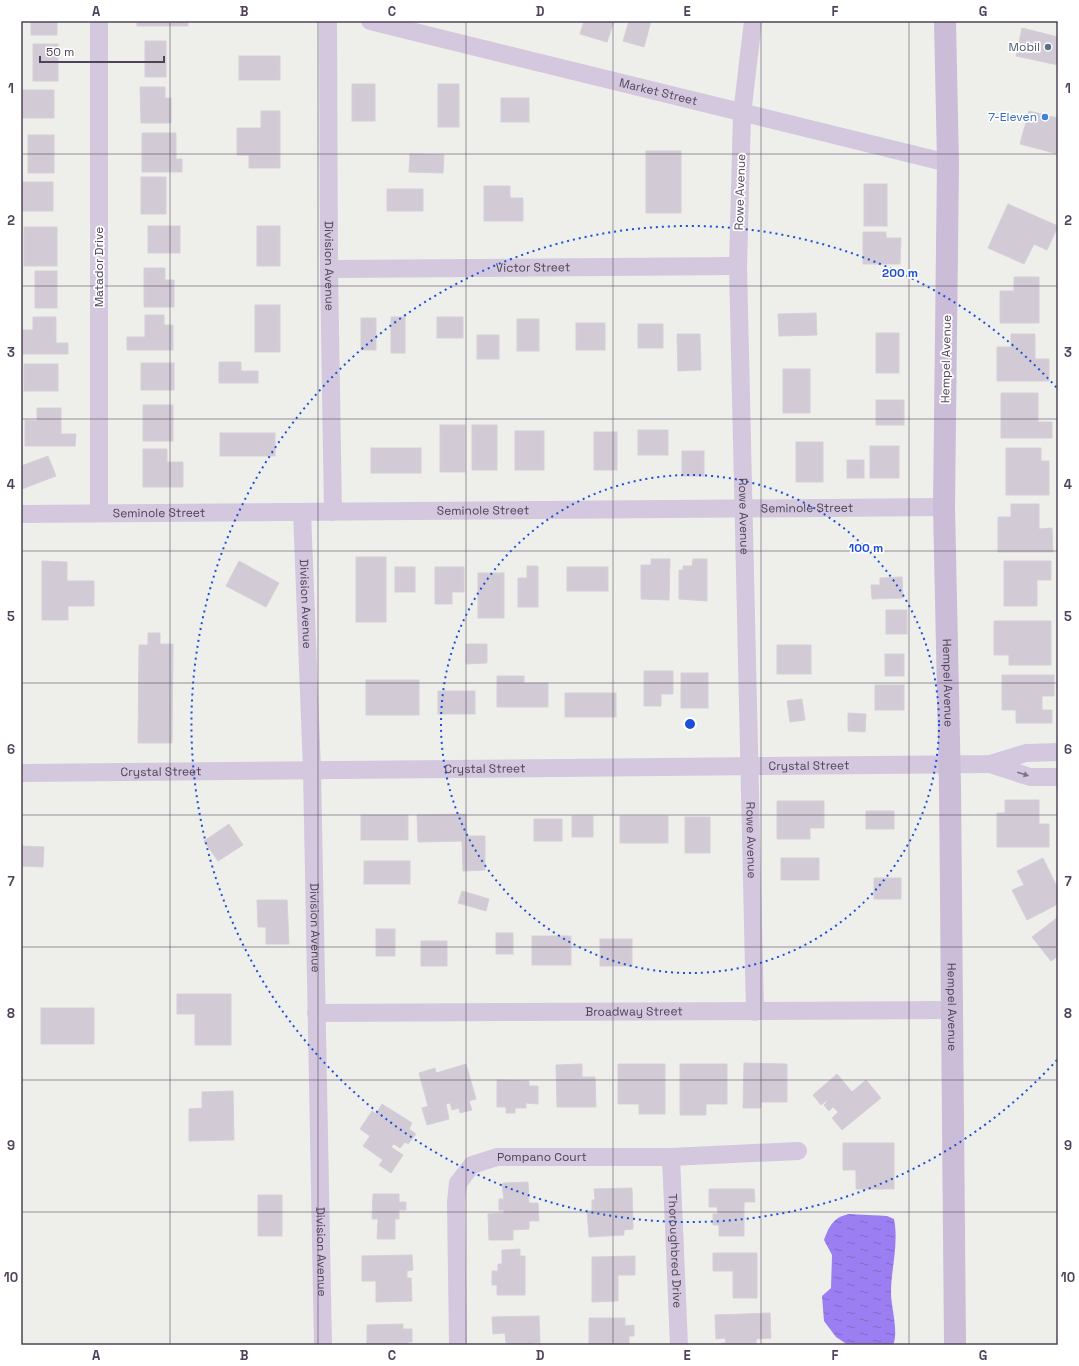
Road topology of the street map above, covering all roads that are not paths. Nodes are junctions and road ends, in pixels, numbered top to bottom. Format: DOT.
graph roads {
  1 [pos="99,21"];
  2 [pos="328,21"];
  3 [pos="370,21"];
  4 [pos="753,21"];
  5 [pos="945,21"];
  6 [pos="742,114"];
  7 [pos="948,163"];
  8 [pos="738,266"];
  9 [pos="329,269"];
  10 [pos="944,507"];
  11 [pos="744,510"];
  12 [pos="302,512"];
  13 [pos="332,512"];
  14 [pos="99,513"];
  15 [pos="21,514"];
  16 [pos="1058,752"];
  17 [pos="949,764"];
  18 [pos="990,764"];
  19 [pos="748,765"];
  20 [pos="312,770"];
  21 [pos="21,774"];
  22 [pos="1058,777"];
  23 [pos="952,1010"];
  24 [pos="755,1012"];
  25 [pos="316,1013"];
  26 [pos="798,1151"];
  27 [pos="671,1157"];
  28 [pos="323,1345"];
  29 [pos="458,1345"];
  30 [pos="679,1345"];
  31 [pos="955,1345"];
  1 -- 14 [label="street, Matador Drive"];
  2 -- 9 [label="street, Division Avenue"];
  3 -- 6 [label="street, Market Street"];
  4 -- 6 [label="street, Rowe Avenue"];
  5 -- 7 [label="street, Hempel Avenue"];
  6 -- 7 [label="street, Market Street"];
  6 -- 8 [label="street, Rowe Avenue"];
  7 -- 10 [label="street, Hempel Avenue"];
  8 -- 9 [label="street, Victor Street"];
  8 -- 11 [label="street, Rowe Avenue"];
  9 -- 13 [label="street, Division Avenue"];
  10 -- 11 [label="street, Seminole Street"];
  10 -- 17 [label="street, Hempel Avenue"];
  11 -- 13 [label="street, Seminole Street"];
  11 -- 19 [label="street, Rowe Avenue"];
  12 -- 13 [label="street, Seminole Street"];
  12 -- 14 [label="street, Seminole Street"];
  12 -- 20 [label="street, Division Avenue"];
  14 -- 15 [label="street, Seminole Street"];
  16 -- 18 [label="street"];
  17 -- 18 [label="street, Crystal Street"];
  17 -- 19 [label="street, Crystal Street"];
  17 -- 23 [label="street, Hempel Avenue"];
  18 -- 22 [label="street, one-way"];
  19 -- 20 [label="street, Crystal Street"];
  19 -- 24 [label="street, Rowe Avenue"];
  20 -- 21 [label="street, Crystal Street"];
  20 -- 25 [label="street, Division Avenue"];
  23 -- 24 [label="street, Broadway Street"];
  23 -- 31 [label="street, Hempel Avenue"];
  24 -- 25 [label="street, Broadway Street"];
  25 -- 28 [label="street, Division Avenue"];
  26 -- 27 [label="street, Pompano Court"];
  27 -- 29 [label="street, Pompano Court"];
  27 -- 30 [label="street, Thoroughbred Drive"];
}
